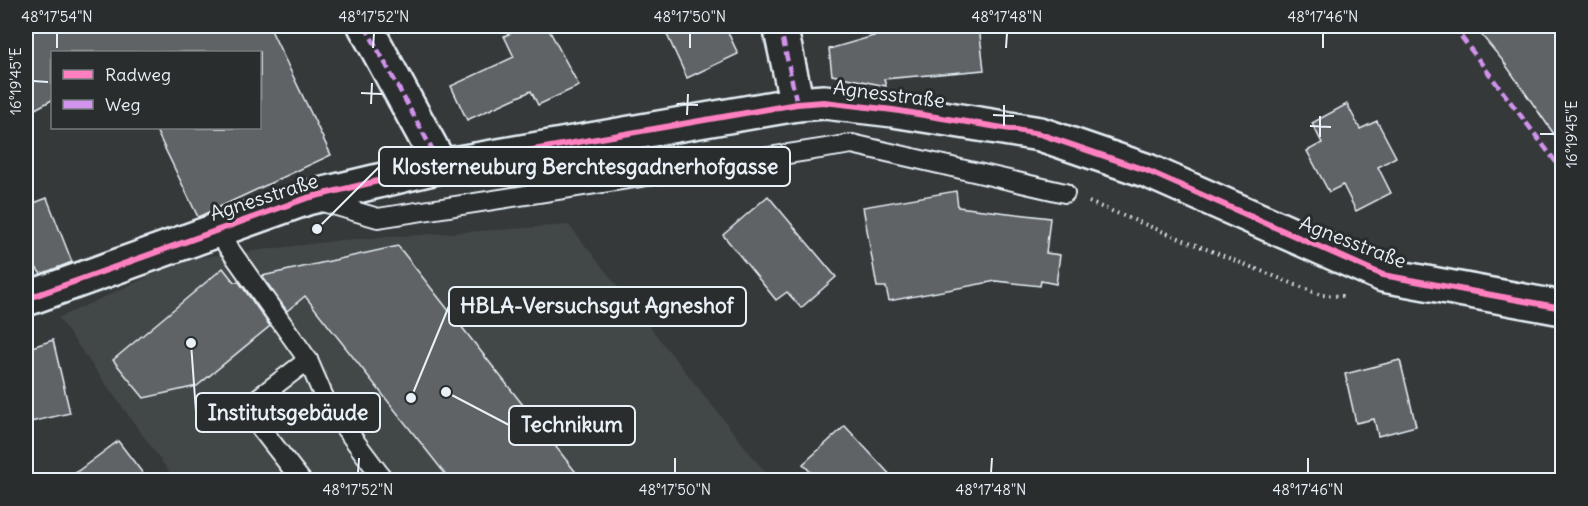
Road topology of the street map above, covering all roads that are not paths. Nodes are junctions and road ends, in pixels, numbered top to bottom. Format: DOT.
graph roads {
  1 [pos="365,26"];
  2 [pos="780,26"];
  3 [pos="797,104"];
  4 [pos="441,166"];
  5 [pos="1065,193"];
  6 [pos="307,198"];
  7 [pos="216,230"];
  8 [pos="26,299"];
  9 [pos="1563,308"];
  10 [pos="308,360"];
  11 [pos="301,480"];
  12 [pos="384,480"];
  1 -- 4 [label="street"];
  2 -- 3 [label="street"];
  3 -- 4 [label="street, Agnesstraße"];
  3 -- 9 [label="street, Agnesstraße"];
  4 -- 6 [label="street, Agnesstraße"];
  5 -- 6 [label="lane"];
  6 -- 7 [label="street, Agnesstraße"];
  7 -- 8 [label="street, Agnesstraße"];
  7 -- 10 [label="lane"];
  10 -- 11 [label="lane"];
  10 -- 12 [label="lane"];
}
